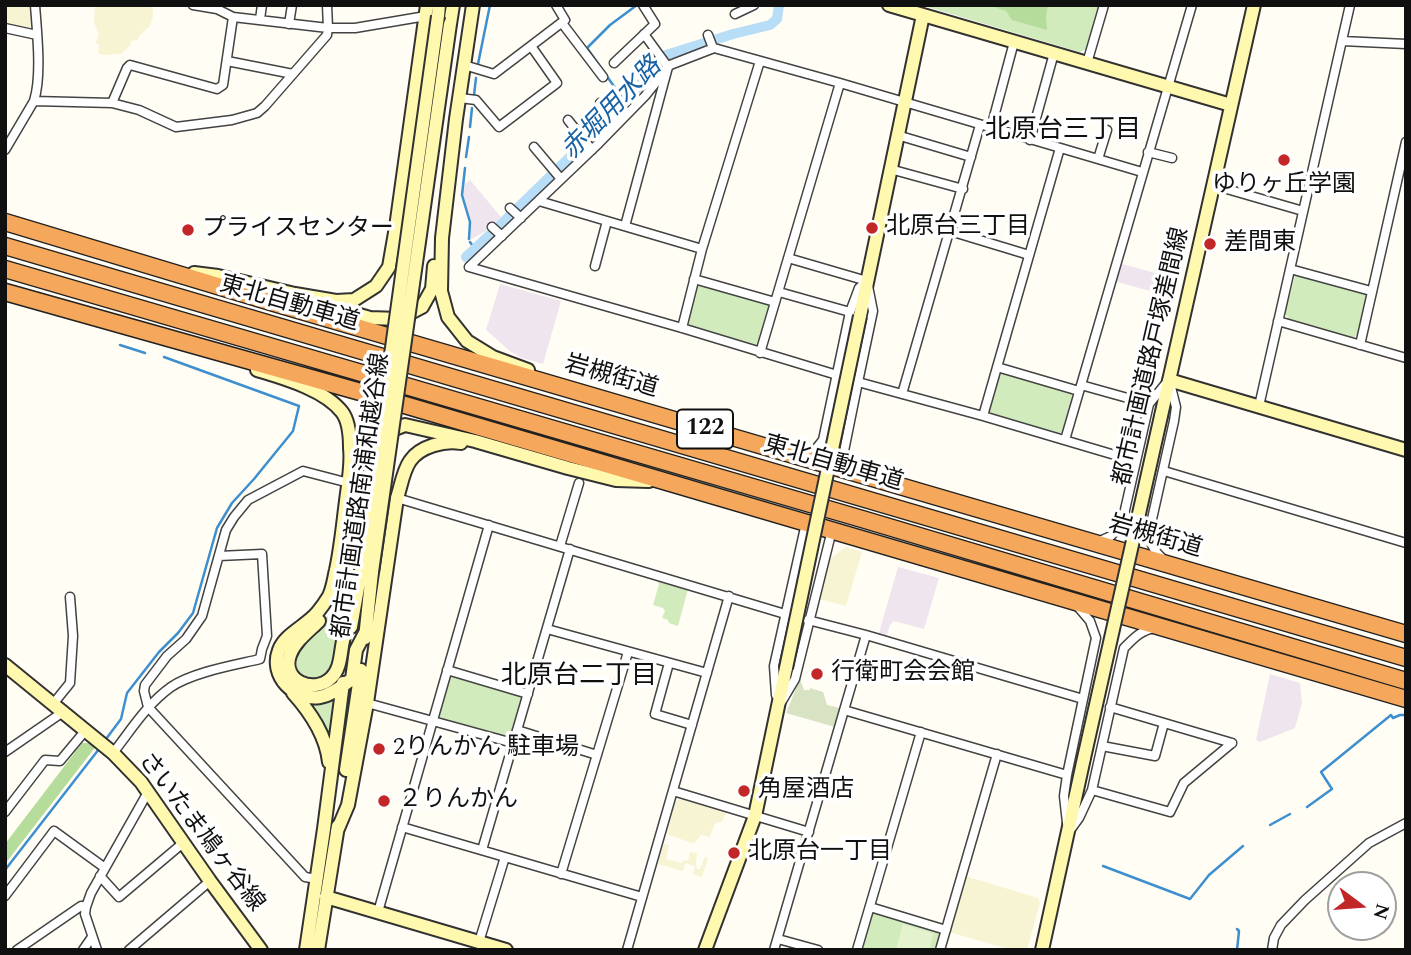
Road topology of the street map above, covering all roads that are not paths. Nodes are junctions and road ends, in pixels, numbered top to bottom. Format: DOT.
graph roads {
  1 [pos="35,5"];
  2 [pos="193,5"];
  3 [pos="262,5"];
  4 [pos="292,5"];
  5 [pos="327,5"];
  6 [pos="453,5"];
  7 [pos="466,5"];
  8 [pos="473,5"];
  9 [pos="556,5"];
  10 [pos="643,5"];
  11 [pos="754,5"];
  12 [pos="889,5"];
  13 [pos="1104,5"];
  14 [pos="1192,5"];
  15 [pos="1254,5"];
  16 [pos="1350,5"];
  17 [pos="433,11"];
  18 [pos="735,14"];
  19 [pos="923,15"];
  20 [pos="233,17"];
  21 [pos="260,19"];
  22 [pos="562,23"];
  23 [pos="289,24"];
  24 [pos="5,28"];
  25 [pos="328,28"];
  26 [pos="644,34"];
  27 [pos="37,35"];
  28 [pos="1342,41"];
  29 [pos="1014,42"];
  30 [pos="1406,44"];
  31 [pos="531,46"];
  32 [pos="1054,53"];
  33 [pos="227,61"];
  34 [pos="760,61"];
  35 [pos="663,62"];
  36 [pos="614,63"];
  37 [pos="1087,63"];
  38 [pos="464,65"];
  39 [pos="293,74"];
  40 [pos="603,77"];
  41 [pos="840,83"];
  42 [pos="1167,86"];
  43 [pos="460,98"];
  44 [pos="34,101"];
  45 [pos="904,102"];
  46 [pos="112,103"];
  47 [pos="600,103"];
  48 [pos="1231,105"];
  49 [pos="613,118"];
  50 [pos="568,120"];
  51 [pos="980,125"];
  52 [pos="991,128"];
  53 [pos="1107,130"];
  54 [pos="5,132"];
  55 [pos="17,132"];
  56 [pos="897,135"];
  57 [pos="1030,140"];
  58 [pos="1406,142"];
  59 [pos="587,145"];
  60 [pos="534,147"];
  61 [pos="1060,148"];
  62 [pos="5,150"];
  63 [pos="1148,152"];
  64 [pos="971,158"];
  65 [pos="1172,158"];
  66 [pos="1098,159"];
  67 [pos="1403,163"];
  68 [pos="890,169"];
  69 [pos="1142,172"];
  70 [pos="557,175"];
  71 [pos="1213,185"];
  72 [pos="962,189"];
  73 [pos="539,201"];
  74 [pos="1303,211"];
  75 [pos="607,221"];
  76 [pos="5,222"];
  77 [pos="625,226"];
  78 [pos="950,231"];
  79 [pos="5,246"];
  80 [pos="702,249"];
  81 [pos="1029,255"];
  82 [pos="789,258"];
  83 [pos="595,266"];
  84 [pos="159,269"];
  85 [pos="1290,269"];
  86 [pos="5,270"];
  87 [pos="694,279"];
  88 [pos="867,281"];
  89 [pos="1371,291"];
  90 [pos="5,292"];
  91 [pos="779,292"];
  92 [pos="295,294"];
  93 [pos="775,302"];
  94 [pos="855,314"];
  95 [pos="1278,321"];
  96 [pos="120,324"];
  97 [pos="682,328"];
  98 [pos="1360,345"];
  99 [pos="760,353"];
  100 [pos="1406,358"];
  101 [pos="997,367"];
  102 [pos="837,375"];
  103 [pos="1169,380"];
  104 [pos="858,382"];
  105 [pos="1080,388"];
  106 [pos="902,394"];
  107 [pos="621,404"];
  108 [pos="1149,404"];
  109 [pos="1259,406"];
  110 [pos="983,416"];
  111 [pos="1065,440"];
  112 [pos="503,449"];
  113 [pos="1406,450"];
  114 [pos="804,458"];
  115 [pos="1135,461"];
  116 [pos="844,469"];
  117 [pos="1164,471"];
  118 [pos="660,481"];
  119 [pos="349,483"];
  120 [pos="579,483"];
  121 [pos="397,498"];
  122 [pos="806,523"];
  123 [pos="489,525"];
  124 [pos="832,530"];
  125 [pos="1090,543"];
  126 [pos="1406,543"];
  127 [pos="560,546"];
  128 [pos="570,549"];
  129 [pos="219,556"];
  130 [pos="1172,567"];
  131 [pos="367,571"];
  132 [pos="729,596"];
  133 [pos="70,597"];
  134 [pos="1064,598"];
  135 [pos="785,614"];
  136 [pos="808,620"];
  137 [pos="351,622"];
  138 [pos="1162,627"];
  139 [pos="547,629"];
  140 [pos="1404,630"];
  141 [pos="366,631"];
  142 [pos="866,635"];
  143 [pos="628,652"];
  144 [pos="1406,657"];
  145 [pos="669,663"];
  146 [pos="5,665"];
  147 [pos="447,670"];
  148 [pos="706,673"];
  149 [pos="1406,681"];
  150 [pos="343,685"];
  151 [pos="287,688"];
  152 [pos="528,694"];
  153 [pos="1083,699"];
  154 [pos="1406,699"];
  155 [pos="368,703"];
  156 [pos="148,707"];
  157 [pos="1110,707"];
  158 [pos="58,708"];
  159 [pos="778,709"];
  160 [pos="844,710"];
  161 [pos="432,720"];
  162 [pos="1164,723"];
  163 [pos="692,725"];
  164 [pos="517,730"];
  165 [pos="85,731"];
  166 [pos="921,732"];
  167 [pos="513,743"];
  168 [pos="1102,746"];
  169 [pos="5,752"];
  170 [pos="113,753"];
  171 [pos="997,754"];
  172 [pos="597,755"];
  173 [pos="331,777"];
  174 [pos="1073,777"];
  175 [pos="1092,790"];
  176 [pos="673,791"];
  177 [pos="148,792"];
  178 [pos="5,812"];
  179 [pos="755,816"];
  180 [pos="1406,823"];
  181 [pos="402,827"];
  182 [pos="337,831"];
  183 [pos="809,832"];
  184 [pos="1068,833"];
  185 [pos="183,843"];
  186 [pos="482,850"];
  187 [pos="505,857"];
  188 [pos="102,872"];
  189 [pos="561,874"];
  190 [pos="317,879"];
  191 [pos="210,881"];
  192 [pos="5,896"];
  193 [pos="326,897"];
  194 [pos="642,897"];
  195 [pos="86,907"];
  196 [pos="870,907"];
  197 [pos="378,912"];
  198 [pos="946,930"];
  199 [pos="92,937"];
  200 [pos="778,939"];
  201 [pos="482,945"];
  202 [pos="255,948"];
  203 [pos="17,950"];
  204 [pos="83,950"];
  205 [pos="97,950"];
  206 [pos="129,950"];
  207 [pos="306,950"];
  208 [pos="318,950"];
  209 [pos="506,950"];
  210 [pos="627,950"];
  211 [pos="705,950"];
  212 [pos="774,950"];
  213 [pos="818,950"];
  214 [pos="857,950"];
  215 [pos="940,950"];
  216 [pos="1042,950"];
  217 [pos="1272,950"];
  1 -- 27 [label="street"];
  2 -- 20 [label="street"];
  3 -- 21 [label="street"];
  4 -- 23 [label="street"];
  5 -- 25 [label="street"];
  6 -- 131 [label="street, 都市計画道路南浦和越谷線, bridge"];
  7 -- 92 [label="street"];
  8 -- 38 [label="street"];
  9 -- 22 [label="street"];
  10 -- 26 [label="street"];
  11 -- 18 [label="street"];
  12 -- 19 [label="street"];
  13 -- 37 [label="street"];
  14 -- 42 [label="street"];
  15 -- 48 [label="street, 都市計画道路戸塚差間線"];
  16 -- 28 [label="street"];
  17 -- 25 [label="street"];
  17 -- 92 [label="street"];
  17 -- 131 [label="street, 都市計画道路南浦和越谷線, bridge"];
  19 -- 29 [label="street"];
  19 -- 45 [label="street"];
  20 -- 21 [label="street"];
  20 -- 33 [label="street"];
  21 -- 23 [label="street"];
  22 -- 31 [label="street"];
  22 -- 40 [label="street"];
  23 -- 25 [label="street"];
  24 -- 27 [label="street"];
  25 -- 39 [label="street"];
  26 -- 35 [label="street"];
  26 -- 36 [label="street"];
  27 -- 44 [label="street"];
  28 -- 30 [label="street"];
  28 -- 74 [label="street"];
  29 -- 32 [label="street"];
  29 -- 52 [label="street"];
  31 -- 38 [label="street"];
  31 -- 43 [label="street"];
  32 -- 37 [label="street"];
  32 -- 57 [label="street"];
  33 -- 39 [label="street"];
  33 -- 46 [label="street"];
  34 -- 35 [label="street"];
  34 -- 41 [label="street"];
  34 -- 80 [label="street"];
  35 -- 49 [label="street"];
  35 -- 77 [label="street"];
  37 -- 42 [label="street"];
  38 -- 43 [label="street"];
  39 -- 46 [label="street"];
  41 -- 45 [label="street"];
  41 -- 82 [label="street"];
  42 -- 48 [label="street"];
  42 -- 63 [label="street"];
  43 -- 107 [label="street"];
  44 -- 46 [label="street"];
  44 -- 55 [label="street"];
  45 -- 51 [label="street"];
  45 -- 56 [label="street"];
  47 -- 49 [label="street"];
  48 -- 71 [label="street, 都市計画道路戸塚差間線"];
  49 -- 59 [label="street"];
  50 -- 59 [label="street"];
  51 -- 52 [label="street"];
  51 -- 64 [label="street"];
  52 -- 57 [label="street"];
  53 -- 66 [label="street"];
  54 -- 55 [label="street"];
  55 -- 62 [label="street"];
  56 -- 64 [label="street"];
  56 -- 68 [label="street"];
  57 -- 61 [label="street"];
  58 -- 67 [label="street"];
  59 -- 70 [label="street"];
  60 -- 70 [label="street"];
  61 -- 66 [label="street"];
  61 -- 81 [label="street"];
  63 -- 65 [label="street"];
  63 -- 69 [label="street"];
  64 -- 72 [label="street"];
  66 -- 69 [label="street"];
  67 -- 89 [label="street"];
  68 -- 72 [label="street"];
  68 -- 88 [label="street"];
  69 -- 105 [label="street"];
  70 -- 73 [label="street"];
  71 -- 74 [label="street"];
  71 -- 103 [label="street, 都市計画道路戸塚差間線"];
  72 -- 78 [label="street"];
  73 -- 75 [label="street"];
  73 -- 97 [label="street"];
  74 -- 85 [label="street"];
  75 -- 77 [label="street"];
  75 -- 83 [label="street"];
  76 -- 84 [label="highway, 岩槻街道 / 122"];
  77 -- 80 [label="street"];
  78 -- 81 [label="street"];
  78 -- 106 [label="street"];
  79 -- 144 [label="highway, 東北自動車道"];
  80 -- 87 [label="street"];
  81 -- 101 [label="street"];
  82 -- 88 [label="street"];
  82 -- 91 [label="street"];
  84 -- 92 [label="street"];
  84 -- 107 [label="highway, 岩槻街道 / 122"];
  85 -- 89 [label="street"];
  85 -- 95 [label="street"];
  86 -- 149 [label="highway, 東北自動車道"];
  87 -- 93 [label="street"];
  87 -- 97 [label="street"];
  88 -- 94 [label="street"];
  88 -- 104 [label="street"];
  89 -- 98 [label="street"];
  90 -- 96 [label="highway, 122"];
  91 -- 93 [label="street"];
  91 -- 94 [label="street"];
  93 -- 99 [label="street"];
  94 -- 102 [label="street"];
  94 -- 159 [label="street, bridge"];
  95 -- 98 [label="street"];
  95 -- 109 [label="street"];
  96 -- 118 [label="highway, 122"];
  96 -- 119 [label="street"];
  97 -- 99 [label="street"];
  98 -- 100 [label="street"];
  99 -- 102 [label="street"];
  101 -- 105 [label="street"];
  101 -- 110 [label="street"];
  102 -- 114 [label="street"];
  103 -- 108 [label="street"];
  103 -- 109 [label="street"];
  103 -- 117 [label="street"];
  103 -- 174 [label="street, 都市計画道路戸塚差間線, bridge"];
  104 -- 106 [label="street"];
  104 -- 116 [label="street"];
  105 -- 108 [label="street"];
  105 -- 111 [label="street"];
  106 -- 110 [label="street"];
  107 -- 114 [label="highway, 岩槻街道 / 122"];
  108 -- 115 [label="street"];
  109 -- 113 [label="street"];
  110 -- 111 [label="street"];
  111 -- 115 [label="street"];
  112 -- 118 [label="street"];
  112 -- 121 [label="street"];
  112 -- 137 [label="street"];
  114 -- 116 [label="highway, 岩槻街道 / 122"];
  115 -- 125 [label="street"];
  116 -- 125 [label="highway, 岩槻街道 / 122"];
  117 -- 126 [label="street"];
  117 -- 130 [label="street"];
  118 -- 122 [label="highway, 122"];
  119 -- 129 [label="street"];
  119 -- 151 [label="street"];
  120 -- 127 [label="street"];
  121 -- 123 [label="street"];
  121 -- 155 [label="street"];
  122 -- 124 [label="highway, 122"];
  122 -- 135 [label="street"];
  123 -- 127 [label="street"];
  123 -- 147 [label="street"];
  124 -- 134 [label="highway, 122"];
  124 -- 136 [label="street"];
  125 -- 130 [label="highway, 岩槻街道 / 122"];
  127 -- 128 [label="street"];
  128 -- 132 [label="street"];
  128 -- 139 [label="street"];
  129 -- 156 [label="street"];
  129 -- 156 [label="street"];
  130 -- 140 [label="highway, 岩槻街道 / 122"];
  131 -- 137 [label="street, 都市計画道路南浦和越谷線"];
  131 -- 141 [label="street, 都市計画道路南浦和越谷線"];
  132 -- 135 [label="street"];
  132 -- 148 [label="street"];
  133 -- 158 [label="street"];
  134 -- 138 [label="highway, 122"];
  134 -- 153 [label="street"];
  135 -- 159 [label="street"];
  136 -- 142 [label="street"];
  136 -- 159 [label="street"];
  137 -- 150 [label="street, 都市計画道路南浦和越谷線"];
  138 -- 154 [label="highway, 122"];
  138 -- 157 [label="street"];
  139 -- 143 [label="street"];
  139 -- 152 [label="street"];
  141 -- 150 [label="street"];
  141 -- 182 [label="street, 都市計画道路南浦和越谷線"];
  142 -- 153 [label="street"];
  142 -- 160 [label="street"];
  143 -- 145 [label="street"];
  143 -- 172 [label="street"];
  145 -- 148 [label="street"];
  145 -- 163 [label="street"];
  146 -- 158 [label="street, さいたま鳩ヶ谷線"];
  147 -- 152 [label="street"];
  147 -- 161 [label="street"];
  148 -- 163 [label="street"];
  150 -- 151 [label="street"];
  150 -- 173 [label="street, 都市計画道路南浦和越谷線"];
  151 -- 173 [label="street"];
  152 -- 164 [label="street"];
  153 -- 174 [label="street"];
  155 -- 161 [label="street"];
  155 -- 182 [label="street"];
  156 -- 170 [label="street"];
  156 -- 190 [label="street"];
  157 -- 162 [label="street"];
  157 -- 168 [label="street"];
  158 -- 165 [label="street, さいたま鳩ヶ谷線"];
  158 -- 169 [label="street"];
  159 -- 179 [label="street"];
  160 -- 166 [label="street"];
  160 -- 183 [label="street"];
  161 -- 167 [label="street"];
  161 -- 181 [label="street"];
  162 -- 168 [label="street"];
  162 -- 175 [label="street"];
  163 -- 176 [label="street"];
  164 -- 167 [label="street"];
  164 -- 172 [label="street"];
  165 -- 170 [label="street, さいたま鳩ヶ谷線"];
  165 -- 178 [label="street"];
  166 -- 171 [label="street"];
  166 -- 196 [label="street"];
  167 -- 186 [label="street"];
  168 -- 175 [label="street"];
  170 -- 177 [label="street, さいたま鳩ヶ谷線"];
  171 -- 174 [label="street"];
  171 -- 198 [label="street"];
  172 -- 189 [label="street"];
  173 -- 190 [label="street, 都市計画道路南浦和越谷線"];
  174 -- 184 [label="street"];
  175 -- 184 [label="street"];
  176 -- 179 [label="street"];
  176 -- 194 [label="street"];
  177 -- 185 [label="street, さいたま鳩ヶ谷線"];
  177 -- 188 [label="street"];
  179 -- 183 [label="street"];
  179 -- 211 [label="street"];
  180 -- 217 [label="street"];
  181 -- 186 [label="street"];
  181 -- 197 [label="street"];
  182 -- 193 [label="street, 都市計画道路南浦和越谷線"];
  183 -- 200 [label="street"];
  184 -- 216 [label="street"];
  185 -- 188 [label="street"];
  185 -- 191 [label="street, さいたま鳩ヶ谷線"];
  186 -- 187 [label="street"];
  187 -- 189 [label="street"];
  187 -- 201 [label="street"];
  188 -- 192 [label="street"];
  188 -- 195 [label="street"];
  189 -- 194 [label="street"];
  190 -- 207 [label="street, 都市計画道路南浦和越谷線"];
  191 -- 202 [label="street, さいたま鳩ヶ谷線"];
  191 -- 206 [label="street"];
  193 -- 197 [label="street"];
  193 -- 208 [label="street, 都市計画道路南浦和越谷線"];
  194 -- 210 [label="street"];
  195 -- 199 [label="street"];
  195 -- 203 [label="street"];
  196 -- 198 [label="street"];
  196 -- 214 [label="street"];
  197 -- 201 [label="street"];
  198 -- 215 [label="street"];
  199 -- 204 [label="street"];
  199 -- 205 [label="street"];
  200 -- 212 [label="street"];
  200 -- 213 [label="street"];
  201 -- 209 [label="street"];
}
